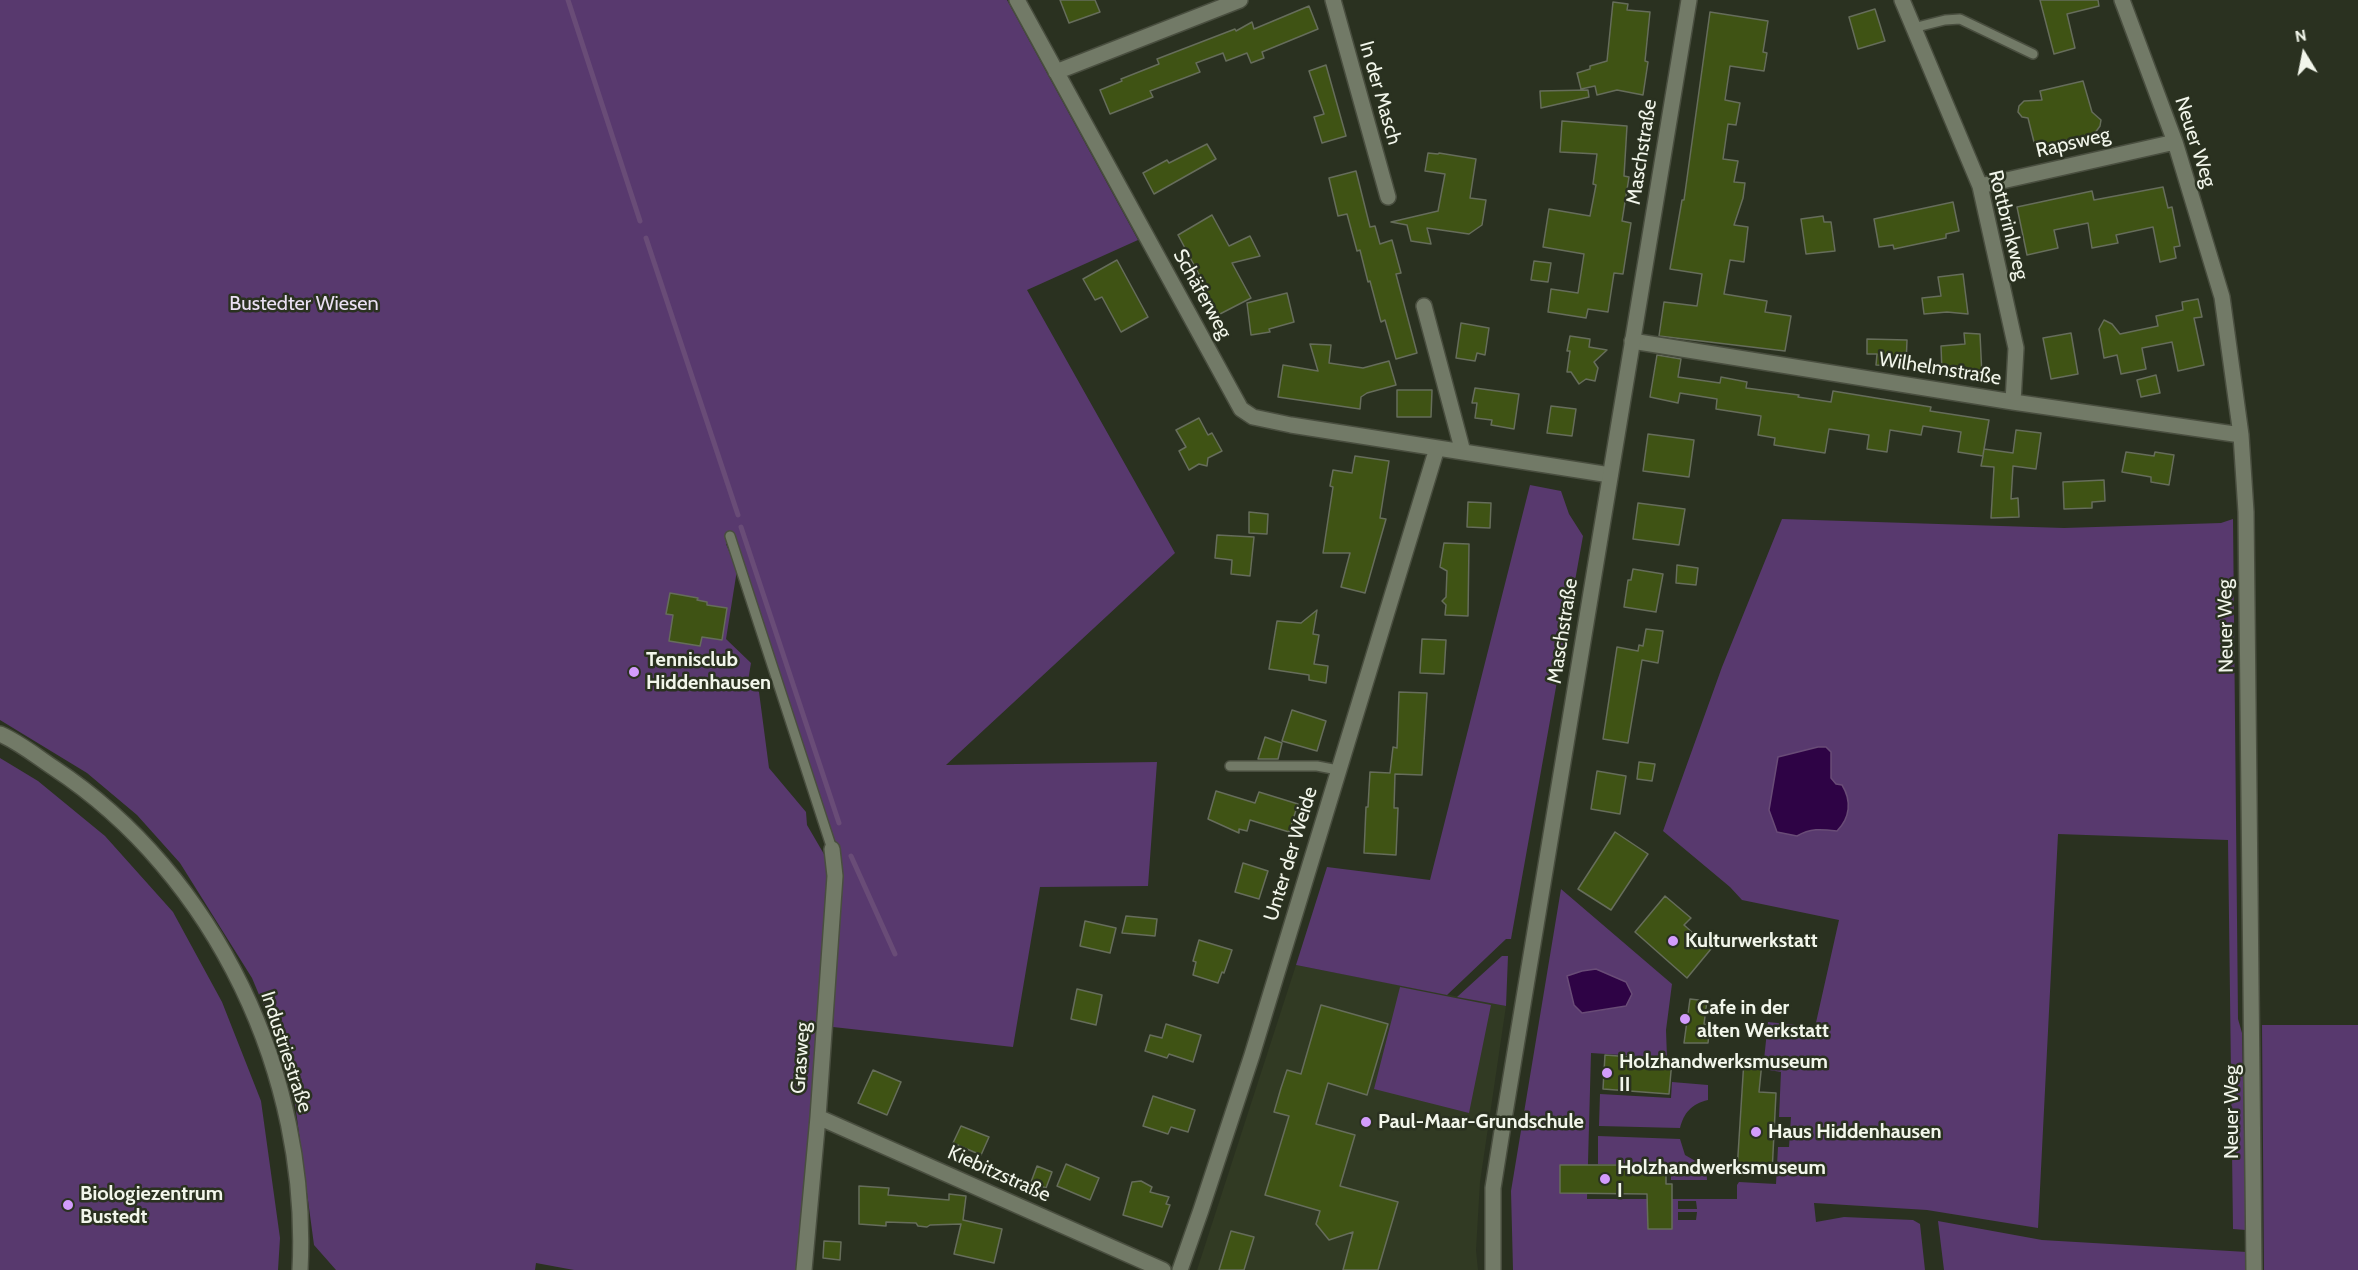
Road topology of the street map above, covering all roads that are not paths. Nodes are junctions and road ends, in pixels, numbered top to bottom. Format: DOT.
graph roads {
  1 [pos="1017,0"];
  2 [pos="1240,0"];
  3 [pos="1333,0"];
  4 [pos="1689,0"];
  5 [pos="1902,0"];
  6 [pos="2122,0"];
  7 [pos="1913,28"];
  8 [pos="2033,54"];
  9 [pos="1056,72"];
  10 [pos="2175,142"];
  11 [pos="1980,186"];
  12 [pos="1388,197"];
  13 [pos="1424,306"];
  14 [pos="1632,341"];
  15 [pos="2013,402"];
  16 [pos="2241,435"];
  17 [pos="1437,448"];
  18 [pos="1463,452"];
  19 [pos="1610,475"];
  20 [pos="730,536"];
  21 [pos="0,734"];
  22 [pos="1230,766"];
  23 [pos="1338,770"];
  24 [pos="832,849"];
  25 [pos="818,1117"];
  26 [pos="300,1270"];
  27 [pos="804,1270"];
  28 [pos="1163,1270"];
  29 [pos="1180,1270"];
  30 [pos="1493,1270"];
  31 [pos="2254,1270"];
  1 -- 9 [label="street, Schäferweg"];
  2 -- 9 [label="street"];
  3 -- 12 [label="street, In der Masch"];
  4 -- 14 [label="street, Maschstraße"];
  5 -- 7 [label="street, Rottbrinkweg"];
  6 -- 10 [label="street, Neuer Weg"];
  7 -- 8 [label="lane"];
  7 -- 11 [label="street, Rottbrinkweg"];
  9 -- 17 [label="street, Schäferweg"];
  10 -- 11 [label="street, Rapsweg"];
  10 -- 16 [label="street, Neuer Weg"];
  11 -- 15 [label="street, Rottbrinkweg"];
  13 -- 18 [label="street"];
  14 -- 15 [label="street, Wilhelmstraße"];
  14 -- 19 [label="street, Maschstraße"];
  15 -- 16 [label="street, Wilhelmstraße"];
  16 -- 31 [label="street, Neuer Weg"];
  17 -- 18 [label="street, Schäferweg"];
  17 -- 23 [label="street, Unter der Weide"];
  18 -- 19 [label="street, Schäferweg"];
  19 -- 30 [label="street, Maschstraße"];
  20 -- 24 [label="lane"];
  21 -- 26 [label="street, Industriestraße"];
  22 -- 23 [label="lane"];
  23 -- 29 [label="street, Unter der Weide"];
  24 -- 25 [label="street, Grasweg"];
  25 -- 27 [label="street, Grasweg"];
  25 -- 28 [label="street, Kiebitzstraße"];
}
